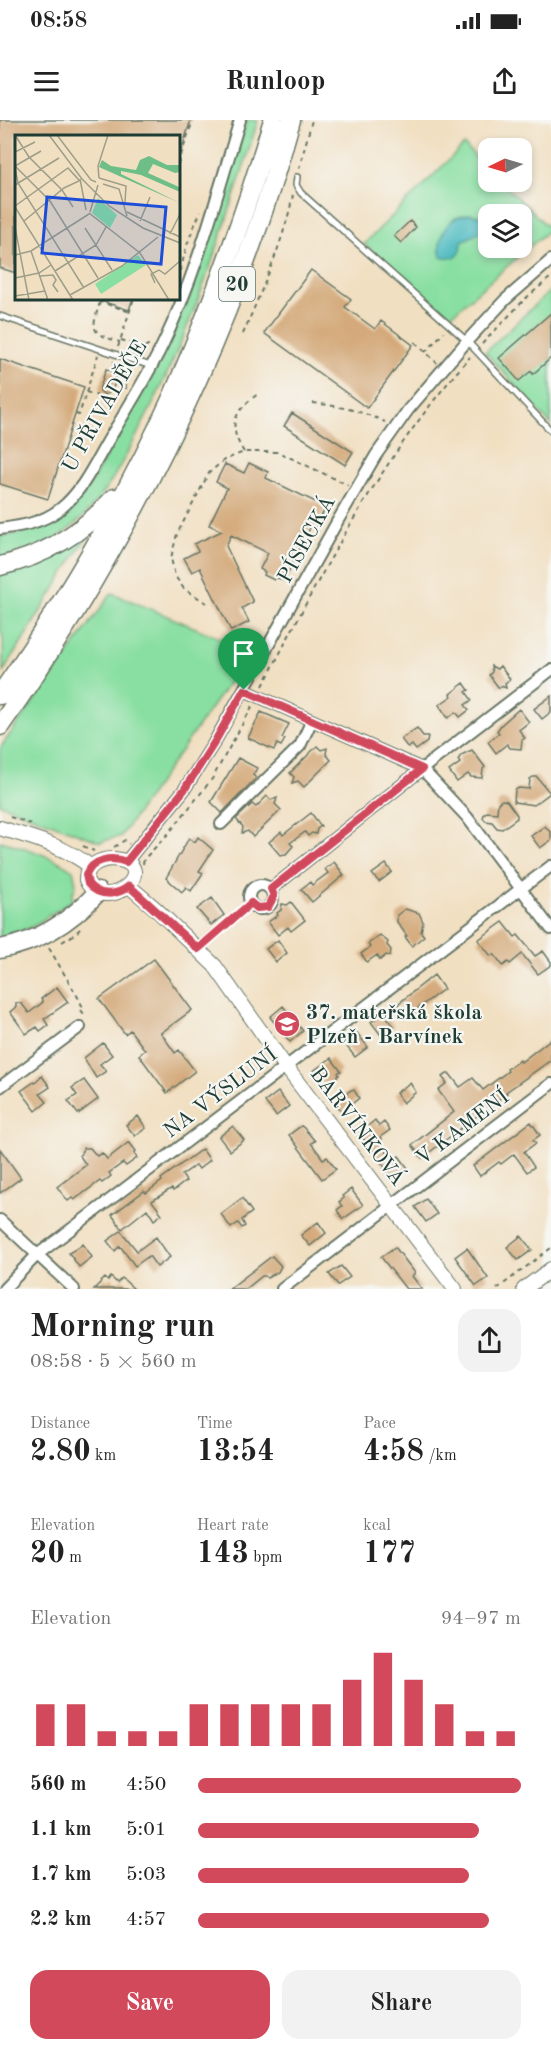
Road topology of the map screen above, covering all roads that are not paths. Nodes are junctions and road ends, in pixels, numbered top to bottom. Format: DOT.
graph roads {
  1 [pos="240,120"];
  2 [pos="273,120"];
  3 [pos="291,120"];
  4 [pos="297,177"];
  5 [pos="551,260"];
  6 [pos="0,316"];
  7 [pos="467,341"];
  8 [pos="151,366"];
  9 [pos="551,431"];
  10 [pos="134,474"];
  11 [pos="0,529"];
  12 [pos="0,566"];
  13 [pos="551,670"];
  14 [pos="244,690"];
  15 [pos="0,695"];
  16 [pos="312,720"];
  17 [pos="0,726"];
  18 [pos="422,769"];
  19 [pos="5,822"];
  20 [pos="222,824"];
  21 [pos="126,862"];
  22 [pos="551,866"];
  23 [pos="91,867"];
  24 [pos="129,886"];
  25 [pos="271,889"];
  26 [pos="520,889"];
  27 [pos="98,892"];
  28 [pos="551,929"];
  29 [pos="0,949"];
  30 [pos="80,1027"];
  31 [pos="286,1066"];
  32 [pos="551,1084"];
  33 [pos="0,1087"];
  34 [pos="392,1206"];
  35 [pos="0,1220"];
  36 [pos="37,1254"];
  37 [pos="551,1269"];
  38 [pos="4,1289"];
  39 [pos="74,1289"];
  40 [pos="282,1289"];
  41 [pos="454,1289"];
  42 [pos="524,1289"];
  1 -- 8 [label="street, U PŘIVADĚČE"];
  2 -- 10 [label="highway, 20"];
  3 -- 17 [label="highway, 20"];
  4 -- 7 [label="lane"];
  5 -- 7 [label="street, PÍSECKÁ"];
  6 -- 8 [label="lane"];
  7 -- 9 [label="lane"];
  7 -- 14 [label="street, PÍSECKÁ"];
  8 -- 11 [label="street, U PŘIVADĚČE"];
  10 -- 12 [label="highway"];
  10 -- 15 [label="highway, 20"];
  13 -- 18 [label="street"];
  14 -- 16 [label="street"];
  14 -- 21 [label="street, PÍSECKÁ"];
  16 -- 18 [label="street"];
  16 -- 20 [label="street"];
  18 -- 25 [label="street"];
  18 -- 26 [label="street"];
  19 -- 23 [label="street"];
  21 -- 23 [label="street"];
  21 -- 24 [label="street"];
  22 -- 26 [label="street, NA VÝSLUNÍ"];
  23 -- 27 [label="street"];
  24 -- 27 [label="street"];
  24 -- 31 [label="street, BARVÍNKOVÁ"];
  25 -- 25 [label="street"];
  26 -- 28 [label="street"];
  26 -- 31 [label="street, NA VÝSLUNÍ"];
  27 -- 29 [label="highway"];
  30 -- 33 [label="street"];
  31 -- 34 [label="street, BARVÍNKOVÁ"];
  31 -- 36 [label="street, NA VÝSLUNÍ"];
  32 -- 34 [label="street, V KAMENÍ"];
  34 -- 40 [label="street, V KAMENÍ"];
  34 -- 41 [label="street, BARVÍNKOVÁ"];
  35 -- 36 [label="street"];
  36 -- 38 [label="street, NA VÝSLUNÍ"];
  36 -- 39 [label="street"];
  37 -- 42 [label="street"];
}
